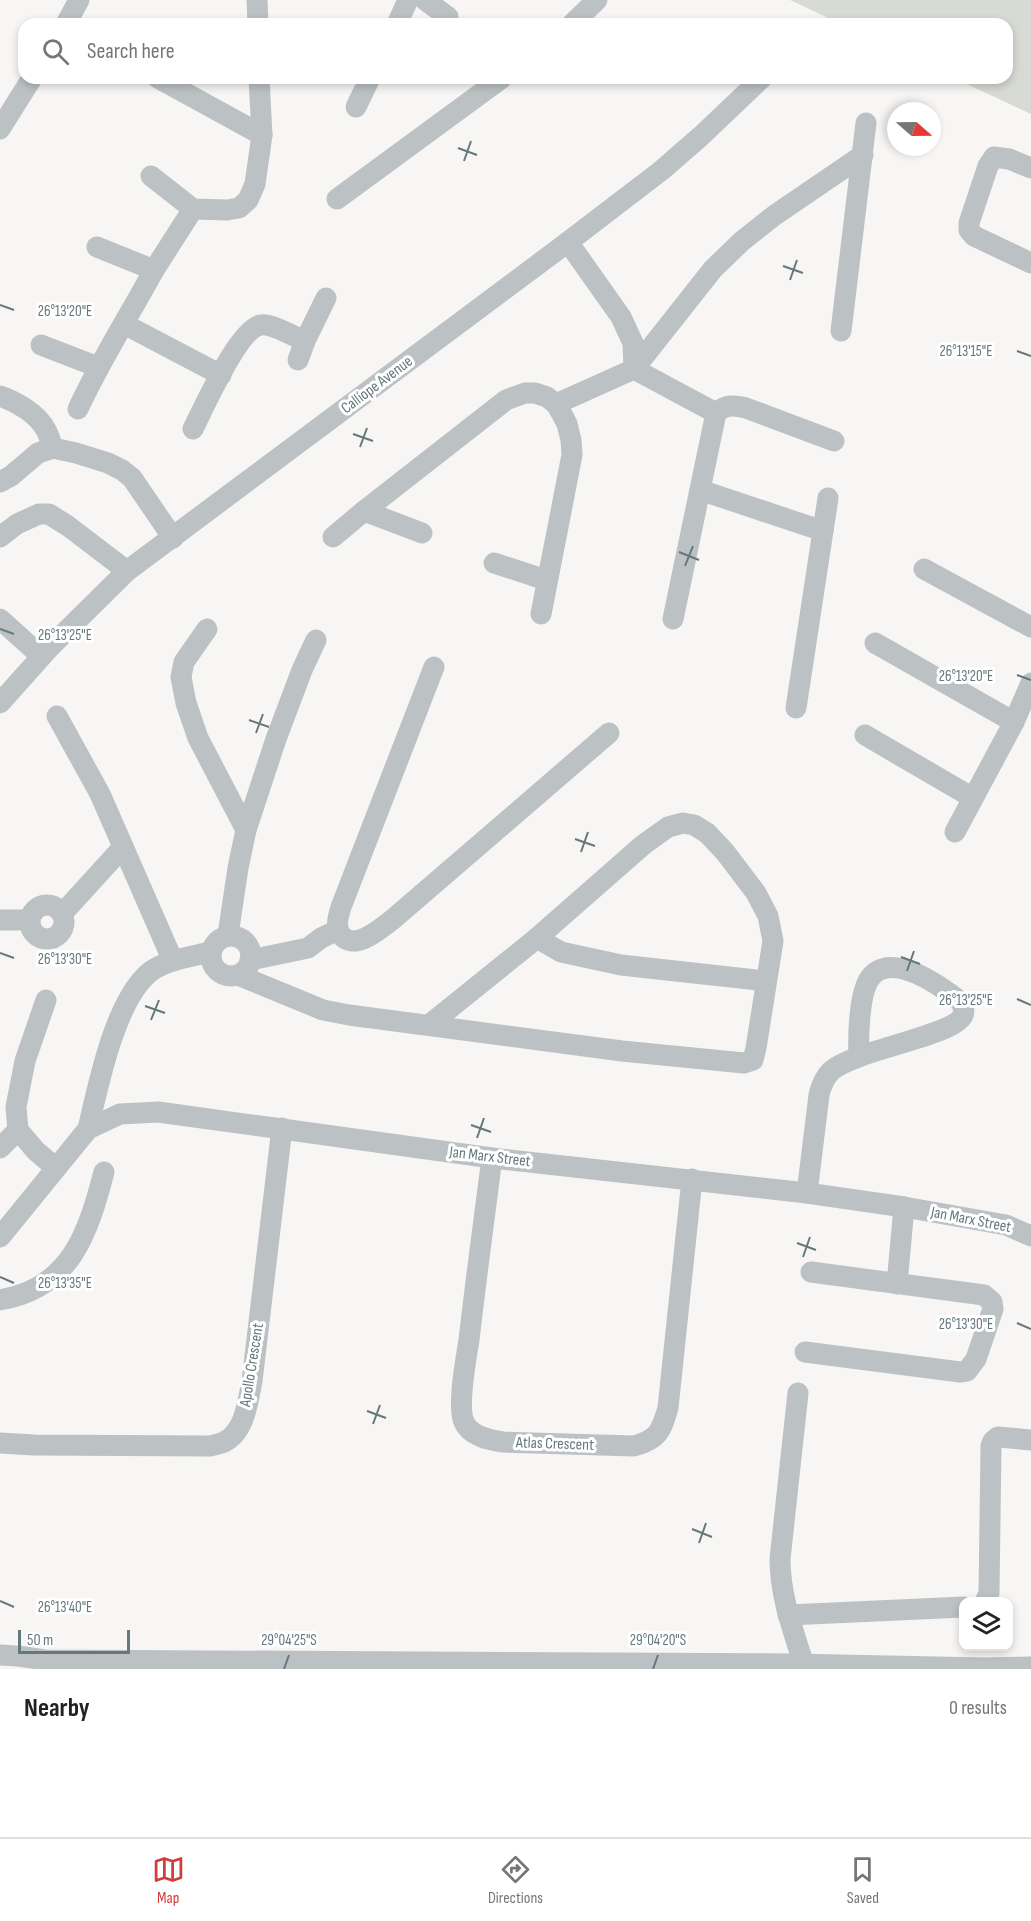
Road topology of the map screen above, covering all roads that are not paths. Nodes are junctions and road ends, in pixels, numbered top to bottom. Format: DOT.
graph roads {
  1 [pos="79,0"];
  2 [pos="257,0"];
  3 [pos="408,0"];
  4 [pos="425,0"];
  5 [pos="597,0"];
  6 [pos="448,17"];
  7 [pos="69,18"];
  8 [pos="258,18"];
  9 [pos="400,18"];
  10 [pos="578,18"];
  11 [pos="28,84"];
  12 [pos="169,84"];
  13 [pos="259,84"];
  14 [pos="367,84"];
  15 [pos="494,84"];
  16 [pos="756,84"];
  17 [pos="356,107"];
  18 [pos="3,118"];
  19 [pos="866,123"];
  20 [pos="262,135"];
  21 [pos="863,155"];
  22 [pos="1031,168"];
  23 [pos="151,176"];
  24 [pos="337,199"];
  25 [pos="193,208"];
  26 [pos="568,242"];
  27 [pos="97,248"];
  28 [pos="1031,263"];
  29 [pos="154,270"];
  30 [pos="326,298"];
  31 [pos="124,324"];
  32 [pos="841,331"];
  33 [pos="41,345"];
  34 [pos="98,367"];
  35 [pos="634,369"];
  36 [pos="221,375"];
  37 [pos="0,396"];
  38 [pos="556,404"];
  39 [pos="78,409"];
  40 [pos="716,413"];
  41 [pos="193,429"];
  42 [pos="834,441"];
  43 [pos="53,448"];
  44 [pos="0,482"];
  45 [pos="700,490"];
  46 [pos="828,498"];
  47 [pos="364,511"];
  48 [pos="822,531"];
  49 [pos="422,533"];
  50 [pos="0,537"];
  51 [pos="333,537"];
  52 [pos="173,538"];
  53 [pos="494,563"];
  54 [pos="924,569"];
  55 [pos="127,571"];
  56 [pos="546,580"];
  57 [pos="541,614"];
  58 [pos="0,619"];
  59 [pos="673,619"];
  60 [pos="1031,627"];
  61 [pos="207,629"];
  62 [pos="316,640"];
  63 [pos="875,643"];
  64 [pos="42,656"];
  65 [pos="434,667"];
  66 [pos="1031,684"];
  67 [pos="0,702"];
  68 [pos="796,708"];
  69 [pos="57,716"];
  70 [pos="1014,722"];
  71 [pos="609,733"];
  72 [pos="865,735"];
  73 [pos="973,798"];
  74 [pos="246,830"];
  75 [pos="955,832"];
  76 [pos="123,847"];
  77 [pos="0,920"];
  78 [pos="330,934"];
  79 [pos="228,935"];
  80 [pos="537,938"];
  81 [pos="210,952"];
  82 [pos="173,961"];
  83 [pos="241,964"];
  84 [pos="766,981"];
  85 [pos="46,1000"];
  86 [pos="429,1025"];
  87 [pos="859,1056"];
  88 [pos="282,1128"];
  89 [pos="88,1129"];
  90 [pos="18,1130"];
  91 [pos="0,1148"];
  92 [pos="492,1158"];
  93 [pos="56,1168"];
  94 [pos="104,1172"];
  95 [pos="692,1179"];
  96 [pos="807,1193"];
  97 [pos="904,1207"];
  98 [pos="1031,1236"];
  99 [pos="0,1237"];
  100 [pos="811,1272"];
  101 [pos="897,1284"];
  102 [pos="0,1300"];
  103 [pos="805,1352"];
  104 [pos="798,1393"];
  105 [pos="1031,1440"];
  106 [pos="0,1443"];
  107 [pos="987,1597"];
  108 [pos="959,1607"];
  109 [pos="788,1615"];
  110 [pos="11,1663"];
  111 [pos="289,1666"];
  112 [pos="546,1666"];
  113 [pos="796,1666"];
  114 [pos="1031,1667"];
  1 -- 7 [label="street"];
  2 -- 8 [label="street"];
  3 -- 9 [label="street"];
  4 -- 6 [label="street"];
  5 -- 10 [label="street"];
  11 -- 18 [label="street"];
  12 -- 20 [label="street"];
  13 -- 20 [label="street"];
  14 -- 17 [label="street"];
  15 -- 24 [label="street"];
  16 -- 26 [label="street, Calliope Avenue"];
  19 -- 21 [label="street"];
  20 -- 25 [label="street"];
  21 -- 32 [label="street"];
  21 -- 35 [label="street"];
  22 -- 28 [label="street"];
  23 -- 25 [label="street"];
  25 -- 29 [label="street"];
  26 -- 35 [label="street"];
  26 -- 52 [label="street, Calliope Avenue"];
  27 -- 29 [label="street"];
  29 -- 31 [label="street"];
  30 -- 36 [label="street"];
  31 -- 34 [label="street"];
  31 -- 36 [label="street"];
  33 -- 34 [label="street"];
  34 -- 39 [label="street"];
  35 -- 38 [label="street"];
  35 -- 40 [label="street"];
  36 -- 41 [label="street"];
  37 -- 43 [label="street"];
  38 -- 47 [label="street"];
  38 -- 56 [label="street"];
  40 -- 42 [label="street"];
  40 -- 45 [label="street"];
  43 -- 44 [label="street"];
  43 -- 52 [label="street"];
  45 -- 48 [label="street"];
  45 -- 59 [label="street"];
  46 -- 48 [label="street"];
  47 -- 49 [label="street"];
  47 -- 51 [label="street"];
  48 -- 68 [label="street"];
  50 -- 55 [label="street"];
  52 -- 55 [label="street, Calliope Avenue"];
  53 -- 56 [label="street"];
  54 -- 60 [label="street"];
  55 -- 64 [label="street, Calliope Avenue"];
  56 -- 57 [label="street"];
  58 -- 64 [label="street"];
  61 -- 74 [label="street"];
  62 -- 74 [label="street"];
  63 -- 70 [label="street"];
  64 -- 67 [label="street, Calliope Avenue"];
  65 -- 78 [label="street"];
  66 -- 70 [label="street"];
  69 -- 76 [label="street"];
  70 -- 73 [label="street"];
  71 -- 78 [label="street"];
  72 -- 73 [label="street"];
  73 -- 75 [label="street"];
  74 -- 79 [label="street"];
  76 -- 77 [label="street"];
  76 -- 82 [label="street"];
  78 -- 83 [label="street"];
  79 -- 81 [label="street"];
  79 -- 83 [label="street"];
  80 -- 84 [label="street"];
  80 -- 84 [label="street"];
  80 -- 86 [label="street"];
  81 -- 82 [label="street"];
  81 -- 83 [label="street"];
  82 -- 89 [label="street"];
  83 -- 86 [label="street"];
  84 -- 86 [label="street"];
  85 -- 90 [label="street"];
  87 -- 87 [label="street"];
  87 -- 96 [label="street"];
  88 -- 89 [label="street, Jan Marx Street"];
  88 -- 92 [label="street, Jan Marx Street"];
  88 -- 106 [label="street, Apollo Crescent"];
  89 -- 93 [label="street, Jan Marx Street"];
  90 -- 91 [label="street"];
  90 -- 93 [label="street"];
  92 -- 95 [label="street, Jan Marx Street"];
  92 -- 95 [label="street, Atlas Crescent"];
  93 -- 99 [label="street, Jan Marx Street"];
  94 -- 102 [label="street"];
  95 -- 96 [label="street, Jan Marx Street"];
  96 -- 97 [label="street, Jan Marx Street"];
  97 -- 98 [label="street, Jan Marx Street"];
  97 -- 101 [label="street"];
  100 -- 101 [label="street"];
  101 -- 103 [label="street"];
  104 -- 109 [label="street"];
  105 -- 107 [label="street"];
  108 -- 109 [label="street"];
  109 -- 113 [label="street"];
  110 -- 111 [label="street"];
  111 -- 112 [label="street"];
  112 -- 113 [label="street"];
  113 -- 114 [label="street"];
}
